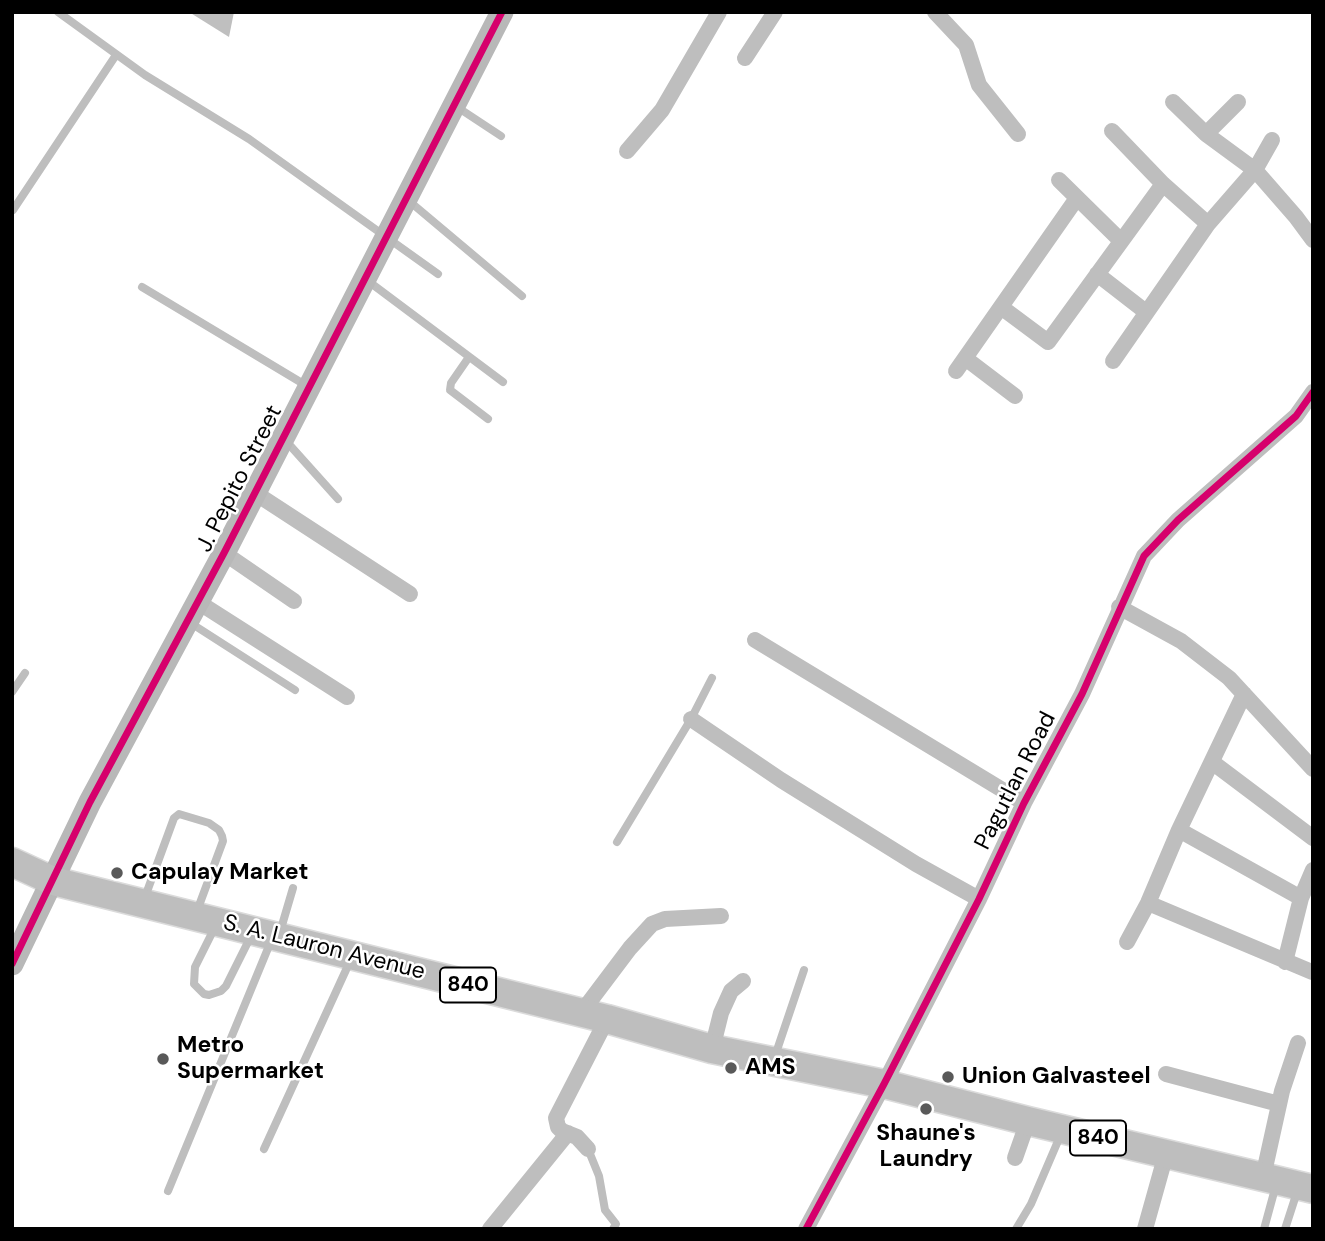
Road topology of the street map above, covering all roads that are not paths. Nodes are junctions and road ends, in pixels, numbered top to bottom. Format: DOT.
graph roads {
  1 [pos="58,12"];
  2 [pos="502,12"];
  3 [pos="719,12"];
  4 [pos="775,12"];
  5 [pos="935,12"];
  6 [pos="116,55"];
  7 [pos="745,58"];
  8 [pos="1173,102"];
  9 [pos="1238,102"];
  10 [pos="454,105"];
  11 [pos="1112,131"];
  12 [pos="1018,134"];
  13 [pos="1206,134"];
  14 [pos="501,135"];
  15 [pos="1272,140"];
  16 [pos="627,151"];
  17 [pos="1255,170"];
  18 [pos="1059,180"];
  19 [pos="1163,184"];
  20 [pos="406,198"];
  21 [pos="1077,198"];
  22 [pos="13,210"];
  23 [pos="1313,216"];
  24 [pos="1208,224"];
  25 [pos="387,237"];
  26 [pos="1313,239"];
  27 [pos="1121,241"];
  28 [pos="438,274"];
  29 [pos="1097,274"];
  30 [pos="365,278"];
  31 [pos="142,287"];
  32 [pos="522,296"];
  33 [pos="1000,307"];
  34 [pos="1146,312"];
  35 [pos="469,357"];
  36 [pos="1113,361"];
  37 [pos="503,382"];
  38 [pos="309,387"];
  39 [pos="1015,396"];
  40 [pos="1310,396"];
  41 [pos="488,419"];
  42 [pos="1313,419"];
  43 [pos="283,437"];
  44 [pos="255,493"];
  45 [pos="338,499"];
  46 [pos="224,553"];
  47 [pos="411,594"];
  48 [pos="294,601"];
  49 [pos="1119,607"];
  50 [pos="192,612"];
  51 [pos="755,640"];
  52 [pos="25,673"];
  53 [pos="712,678"];
  54 [pos="296,690"];
  55 [pos="12,692"];
  56 [pos="1244,694"];
  57 [pos="347,697"];
  58 [pos="691,719"];
  59 [pos="1212,762"];
  60 [pos="1313,769"];
  61 [pos="1024,803"];
  62 [pos="1179,830"];
  63 [pos="1313,838"];
  64 [pos="617,842"];
  65 [pos="12,862"];
  66 [pos="1313,870"];
  67 [pos="52,881"];
  68 [pos="293,888"];
  69 [pos="1301,898"];
  70 [pos="979,899"];
  71 [pos="143,903"];
  72 [pos="1148,903"];
  73 [pos="720,916"];
  74 [pos="207,918"];
  75 [pos="268,936"];
  76 [pos="1127,942"];
  77 [pos="352,957"];
  78 [pos="1285,962"];
  79 [pos="12,964"];
  80 [pos="804,970"];
  81 [pos="1312,972"];
  82 [pos="743,981"];
  83 [pos="594,1016"];
  84 [pos="1298,1043"];
  85 [pos="712,1049"];
  86 [pos="774,1063"];
  87 [pos="1167,1074"];
  88 [pos="884,1084"];
  89 [pos="1279,1104"];
  90 [pos="1028,1121"];
  91 [pos="1063,1129"];
  92 [pos="568,1133"];
  93 [pos="264,1149"];
  94 [pos="588,1149"];
  95 [pos="1166,1154"];
  96 [pos="1015,1158"];
  97 [pos="1288,1183"];
  98 [pos="168,1191"];
  99 [pos="490,1229"];
  100 [pos="613,1229"];
  101 [pos="806,1229"];
  102 [pos="1016,1229"];
  103 [pos="1145,1229"];
  104 [pos="1264,1229"];
  105 [pos="1285,1229"];
  1 -- 6 [label="lane"];
  2 -- 10 [label="street, J. Pepito Street"];
  3 -- 16 [label="street"];
  4 -- 7 [label="street"];
  5 -- 12 [label="street"];
  6 -- 22 [label="lane"];
  6 -- 25 [label="lane"];
  8 -- 13 [label="street"];
  9 -- 13 [label="street"];
  10 -- 14 [label="lane"];
  10 -- 20 [label="street, J. Pepito Street"];
  11 -- 19 [label="street"];
  13 -- 17 [label="street"];
  15 -- 17 [label="street"];
  17 -- 24 [label="street"];
  17 -- 26 [label="street"];
  18 -- 21 [label="street"];
  19 -- 24 [label="street"];
  19 -- 27 [label="street"];
  20 -- 25 [label="street, J. Pepito Street"];
  20 -- 32 [label="lane"];
  21 -- 27 [label="street"];
  21 -- 33 [label="street"];
  23 -- 26 [label="street"];
  24 -- 34 [label="street"];
  25 -- 28 [label="lane"];
  25 -- 30 [label="street, J. Pepito Street"];
  27 -- 29 [label="street"];
  29 -- 33 [label="street"];
  29 -- 34 [label="street"];
  30 -- 35 [label="lane"];
  30 -- 38 [label="street, J. Pepito Street"];
  31 -- 38 [label="lane"];
  33 -- 39 [label="street"];
  34 -- 36 [label="street"];
  35 -- 37 [label="lane"];
  35 -- 41 [label="lane"];
  38 -- 43 [label="street, J. Pepito Street"];
  40 -- 42 [label="street"];
  40 -- 49 [label="street, Pagutlan Road"];
  43 -- 44 [label="street, J. Pepito Street"];
  43 -- 45 [label="lane"];
  44 -- 46 [label="street, J. Pepito Street"];
  44 -- 47 [label="street"];
  46 -- 48 [label="street"];
  46 -- 50 [label="street, J. Pepito Street"];
  49 -- 56 [label="street"];
  49 -- 61 [label="street, Pagutlan Road"];
  50 -- 54 [label="lane"];
  50 -- 57 [label="street"];
  50 -- 67 [label="street, J. Pepito Street"];
  51 -- 61 [label="street"];
  52 -- 55 [label="lane"];
  53 -- 58 [label="lane"];
  56 -- 59 [label="street"];
  56 -- 60 [label="street"];
  58 -- 64 [label="lane"];
  58 -- 70 [label="street"];
  59 -- 62 [label="street"];
  59 -- 63 [label="street"];
  61 -- 70 [label="street, Pagutlan Road"];
  62 -- 69 [label="street"];
  62 -- 72 [label="street"];
  65 -- 67 [label="highway, S. A. Lauron Avenue / 840"];
  66 -- 69 [label="street"];
  67 -- 71 [label="highway, S. A. Lauron Avenue / 840"];
  67 -- 79 [label="street, J. Pepito Street"];
  68 -- 75 [label="lane"];
  69 -- 78 [label="street"];
  70 -- 88 [label="street, Pagutlan Road"];
  71 -- 74 [label="highway, S. A. Lauron Avenue / 840"];
  71 -- 74 [label="lane"];
  72 -- 76 [label="street"];
  72 -- 78 [label="street"];
  73 -- 83 [label="street"];
  74 -- 75 [label="highway, S. A. Lauron Avenue / 840"];
  74 -- 75 [label="lane"];
  75 -- 77 [label="highway, S. A. Lauron Avenue / 840"];
  75 -- 98 [label="lane"];
  77 -- 83 [label="highway, S. A. Lauron Avenue / 840"];
  77 -- 93 [label="lane"];
  78 -- 81 [label="street"];
  80 -- 86 [label="lane"];
  82 -- 85 [label="street"];
  83 -- 85 [label="highway, S. A. Lauron Avenue / 840"];
  83 -- 92 [label="street"];
  84 -- 89 [label="street"];
  85 -- 86 [label="highway, S. A. Lauron Avenue / 840"];
  86 -- 88 [label="highway, S. A. Lauron Avenue / 840"];
  87 -- 89 [label="street"];
  88 -- 90 [label="highway, 840"];
  88 -- 101 [label="street, Pagutlan Road"];
  89 -- 97 [label="street"];
  90 -- 91 [label="highway, 840"];
  90 -- 96 [label="street"];
  91 -- 95 [label="highway, 840"];
  91 -- 102 [label="lane"];
  92 -- 94 [label="street"];
  92 -- 99 [label="street"];
  94 -- 100 [label="lane"];
  95 -- 97 [label="highway, 840"];
  95 -- 103 [label="street"];
  97 -- 104 [label="lane"];
  97 -- 105 [label="lane"];
}
